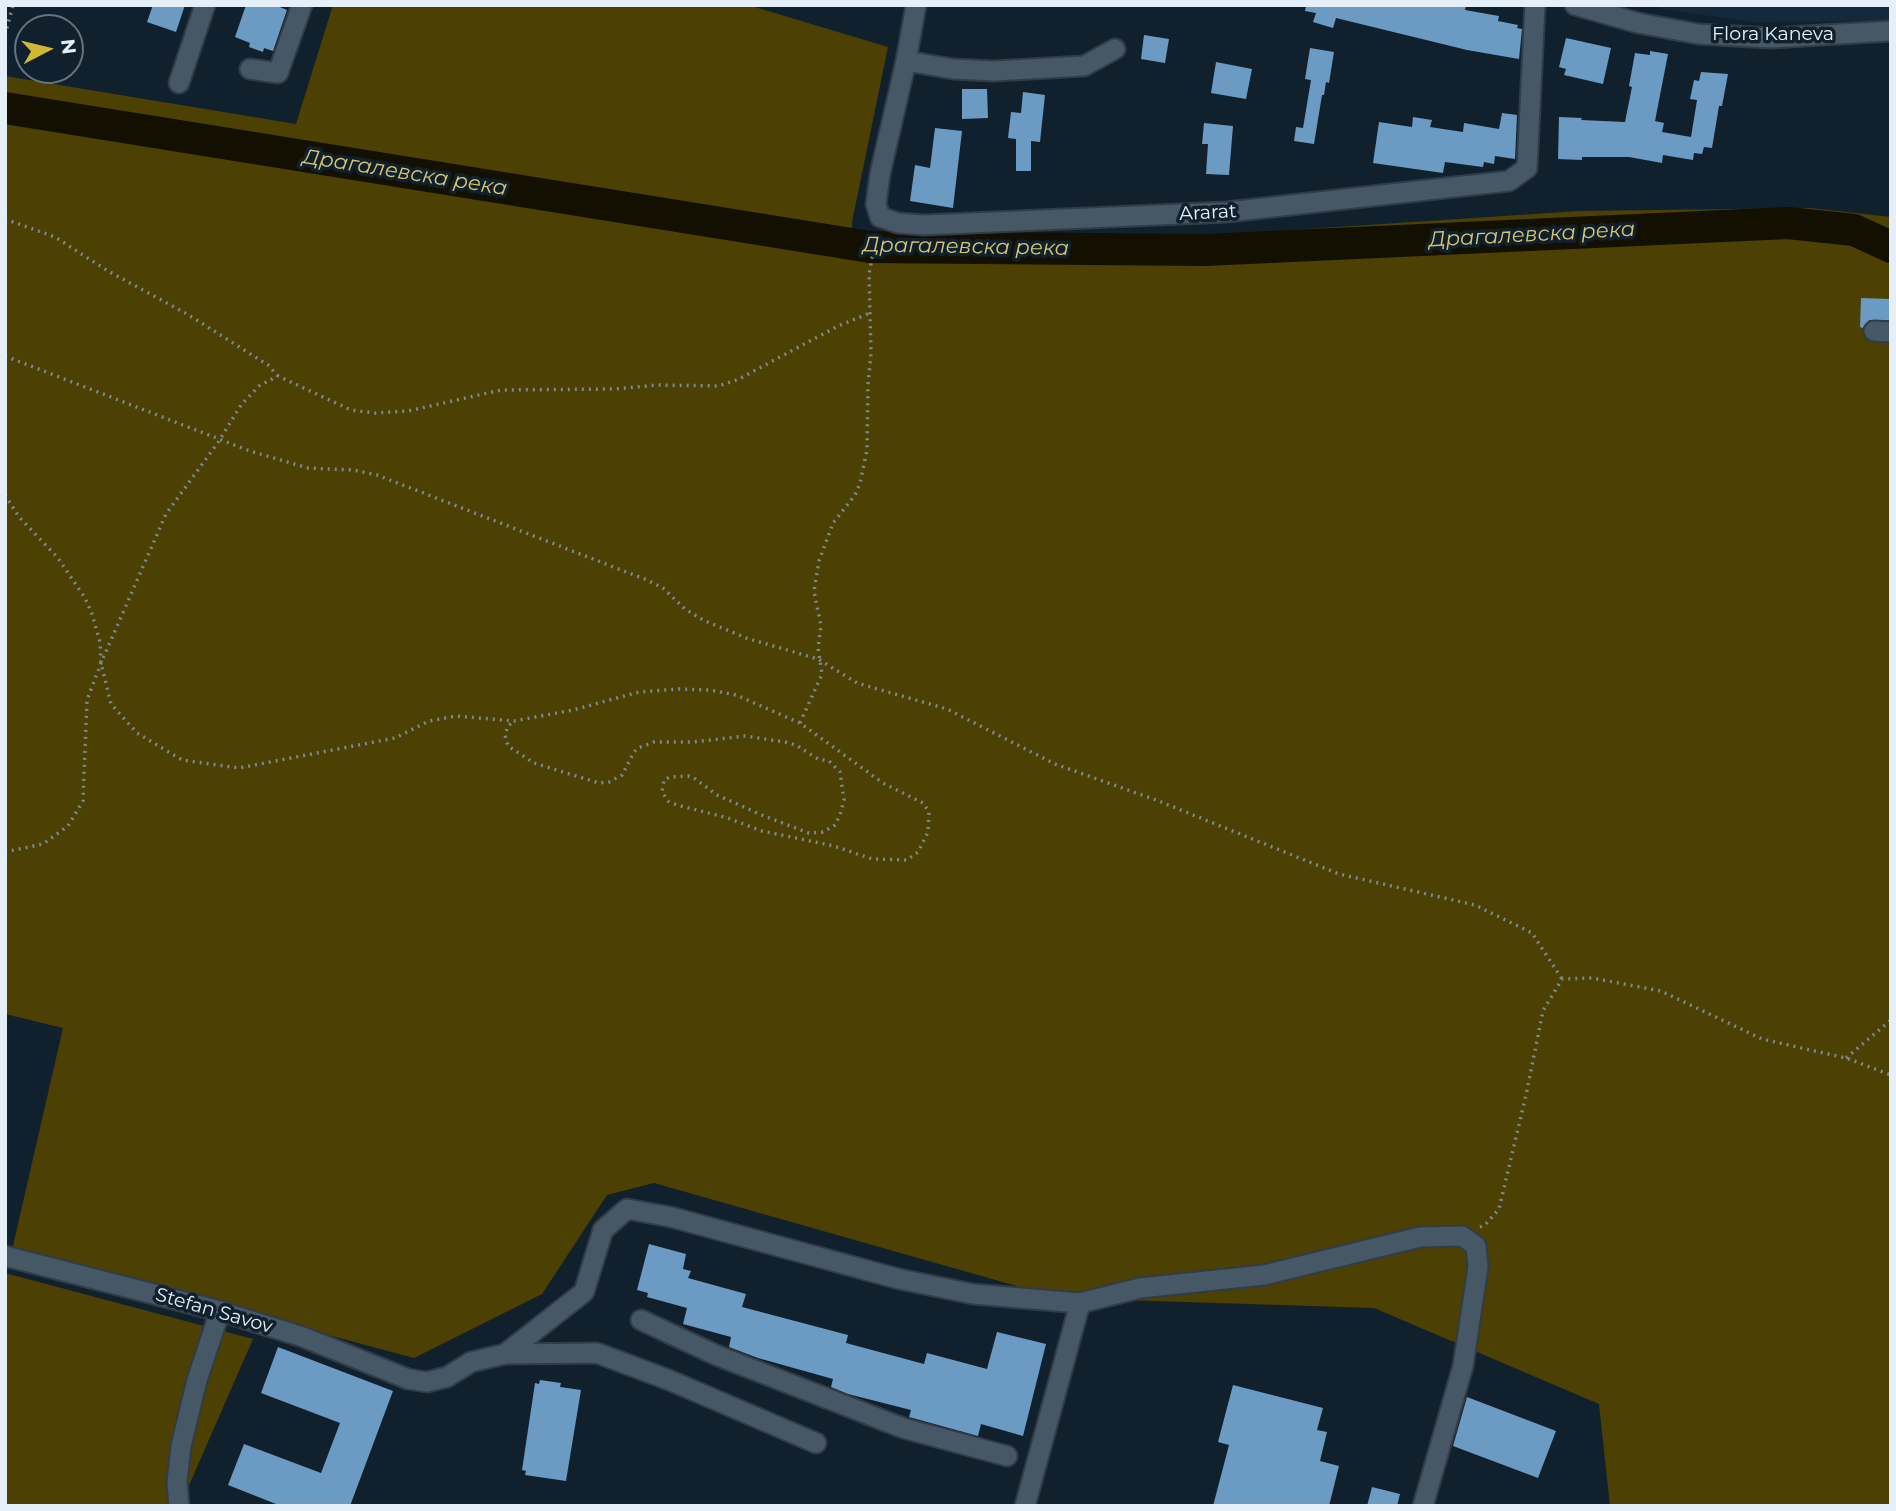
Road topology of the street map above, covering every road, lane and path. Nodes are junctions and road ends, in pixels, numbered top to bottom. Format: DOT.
graph roads {
  1 [pos="13,5"];
  2 [pos="205,5"];
  3 [pos="302,5"];
  4 [pos="916,5"];
  5 [pos="1535,5"];
  6 [pos="1575,5"];
  7 [pos="1891,31"];
  8 [pos="5,35"];
  9 [pos="1115,50"];
  10 [pos="906,61"];
  11 [pos="250,69"];
  12 [pos="179,83"];
  13 [pos="880,218"];
  14 [pos="5,219"];
  15 [pos="870,313"];
  16 [pos="5,356"];
  17 [pos="278,376"];
  18 [pos="219,441"];
  19 [pos="5,495"];
  20 [pos="818,659"];
  21 [pos="102,663"];
  22 [pos="514,721"];
  23 [pos="800,723"];
  24 [pos="5,852"];
  25 [pos="1562,979"];
  26 [pos="1891,1020"];
  27 [pos="1846,1058"];
  28 [pos="1891,1075"];
  29 [pos="1462,1236"];
  30 [pos="5,1256"];
  31 [pos="1080,1303"];
  32 [pos="219,1311"];
  33 [pos="641,1320"];
  34 [pos="505,1354"];
  35 [pos="816,1443"];
  36 [pos="1036,1465"];
  37 [pos="179,1506"];
  38 [pos="1025,1506"];
  39 [pos="1423,1506"];
  1 -- 8 [label="path"];
  2 -- 12 [label="street"];
  3 -- 11 [label="street"];
  4 -- 10 [label="street"];
  5 -- 13 [label="street, Ararat"];
  6 -- 7 [label="street, Flora Kaneva"];
  9 -- 10 [label="street"];
  10 -- 13 [label="street"];
  13 -- 15 [label="path"];
  14 -- 17 [label="path"];
  15 -- 17 [label="path"];
  15 -- 20 [label="path"];
  16 -- 18 [label="path"];
  17 -- 18 [label="path"];
  18 -- 20 [label="path"];
  18 -- 21 [label="path"];
  19 -- 21 [label="path"];
  20 -- 23 [label="path"];
  20 -- 25 [label="path"];
  21 -- 22 [label="path"];
  21 -- 24 [label="path"];
  22 -- 23 [label="path"];
  22 -- 23 [label="path"];
  25 -- 27 [label="path"];
  25 -- 29 [label="path"];
  26 -- 27 [label="path"];
  27 -- 28 [label="path"];
  29 -- 31 [label="street"];
  29 -- 39 [label="street"];
  30 -- 32 [label="street, Stefan Savov"];
  31 -- 34 [label="street"];
  31 -- 36 [label="street"];
  32 -- 34 [label="street, Stefan Savov"];
  32 -- 37 [label="street"];
  33 -- 36 [label="street"];
  34 -- 35 [label="street"];
  36 -- 38 [label="street"];
}
